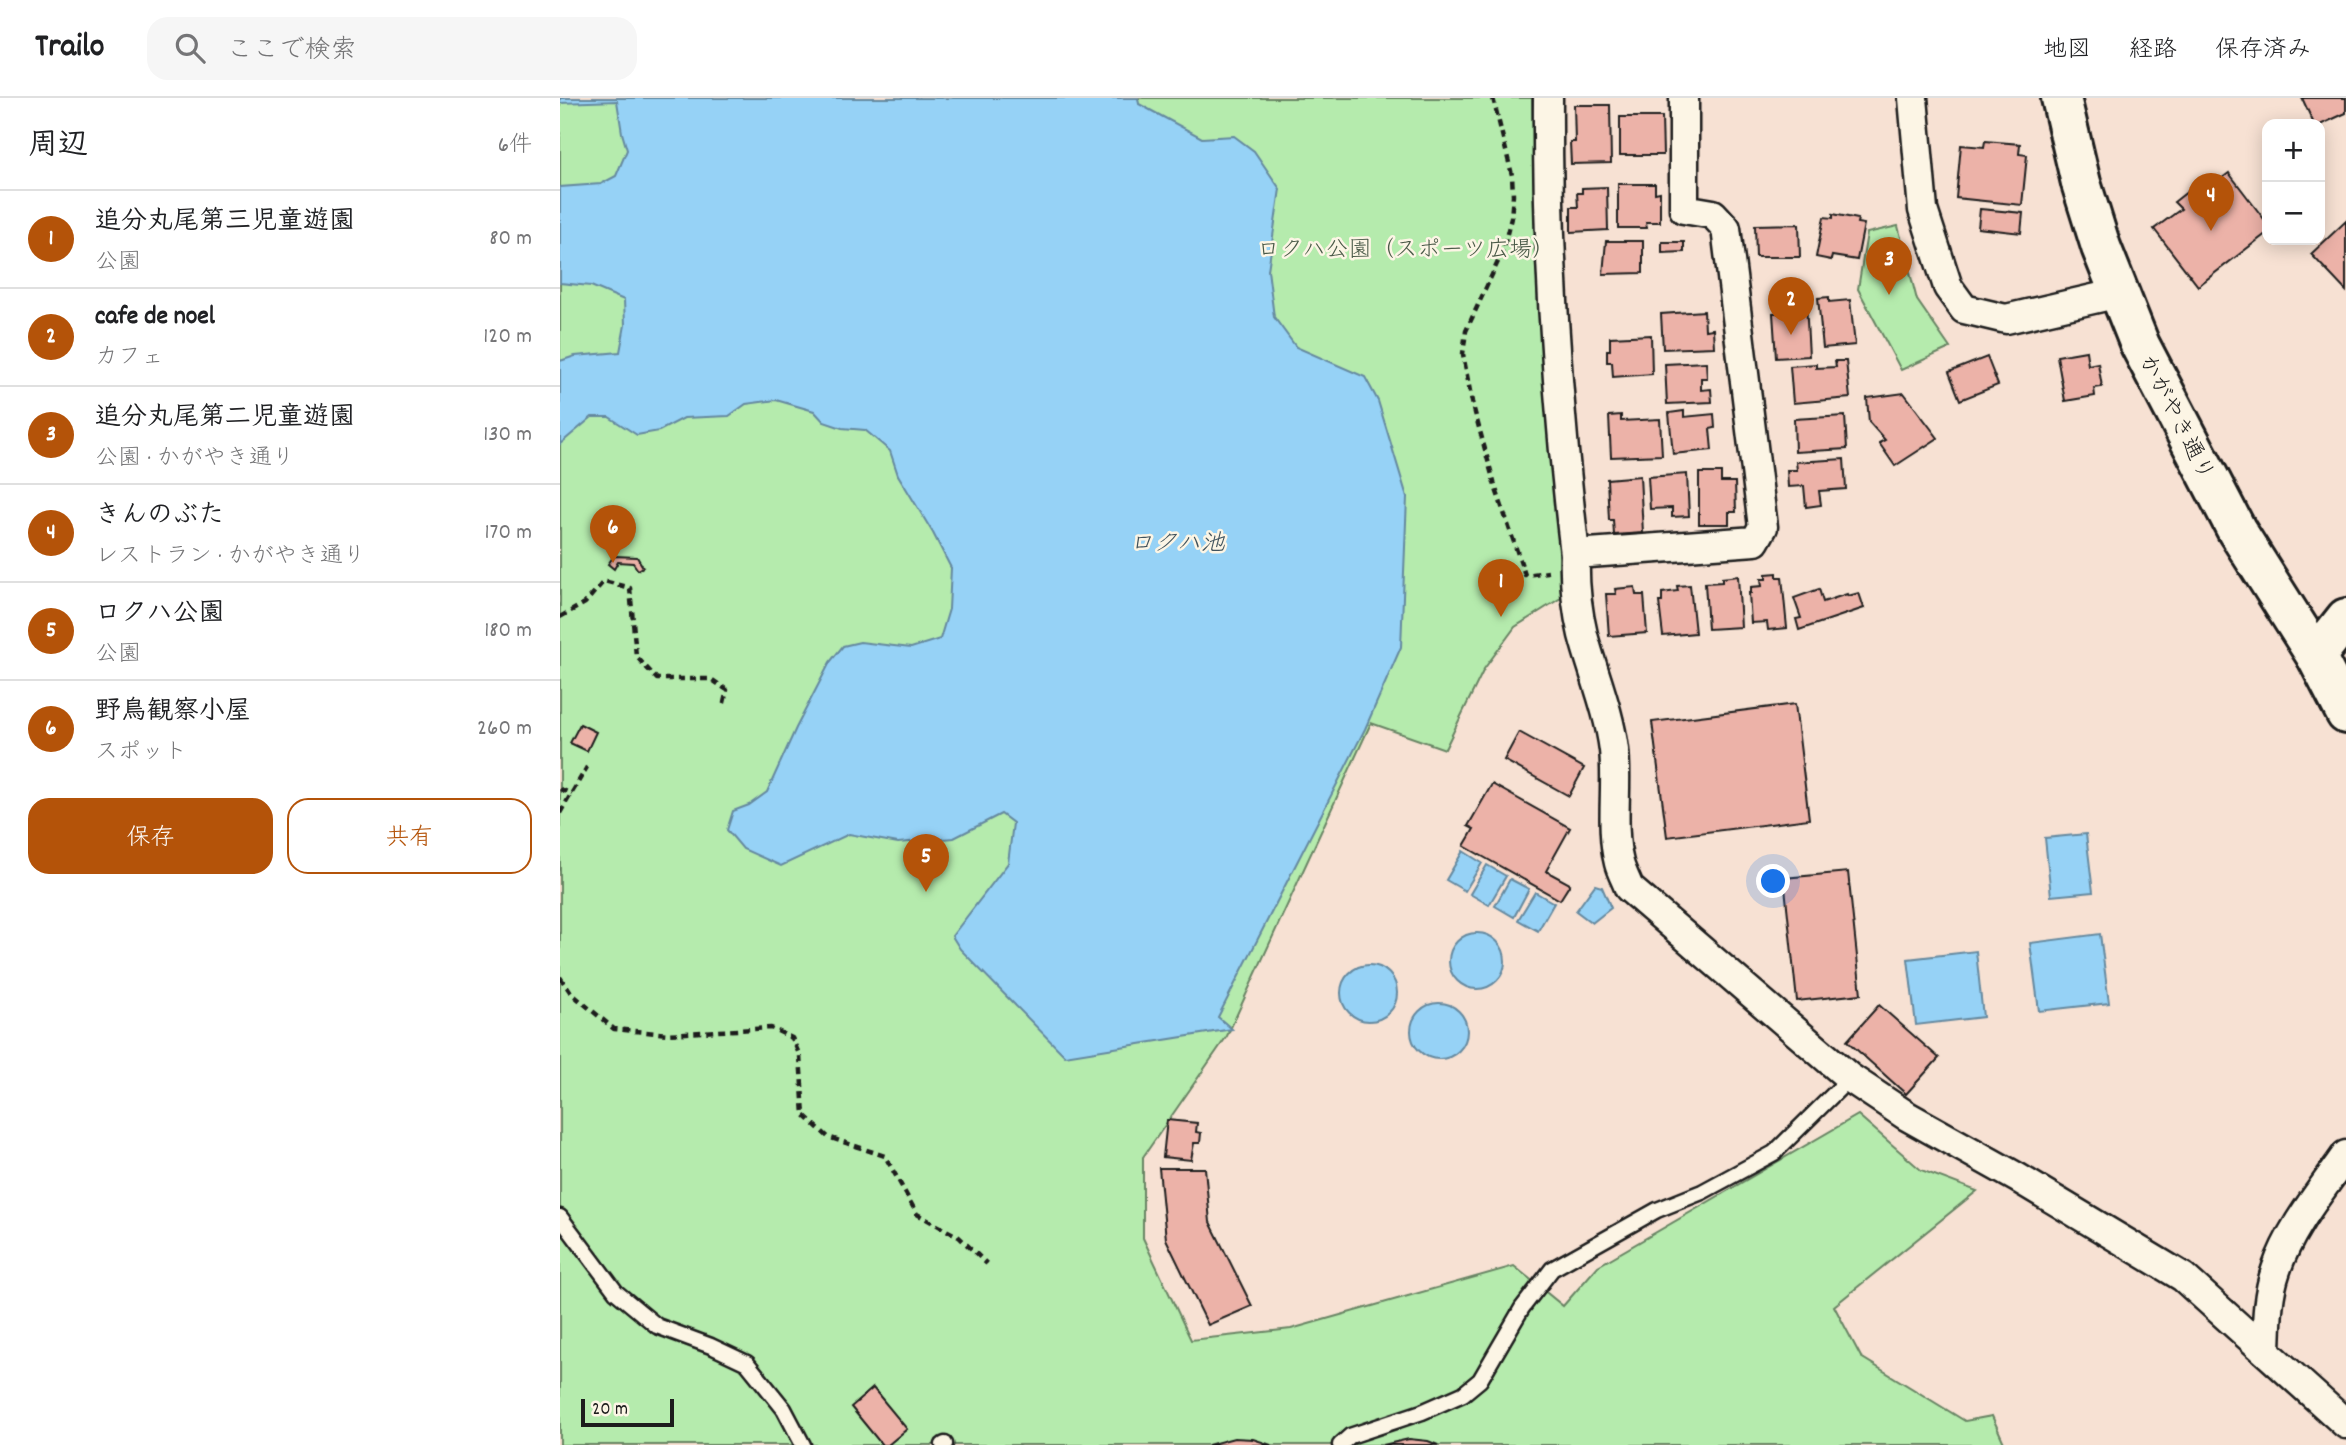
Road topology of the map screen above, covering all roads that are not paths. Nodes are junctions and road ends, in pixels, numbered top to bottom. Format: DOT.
graph roads {
  1 [pos="1548,98"];
  2 [pos="1684,98"];
  3 [pos="1913,98"];
  4 [pos="2061,98"];
  5 [pos="2119,293"];
  6 [pos="1575,562"];
  7 [pos="2346,618"];
  8 [pos="2316,656"];
  9 [pos="2346,714"];
  10 [pos="1850,1078"];
  11 [pos="2346,1155"];
  12 [pos="560,1217"];
  13 [pos="2266,1350"];
  14 [pos="2346,1424"];
  15 [pos="803,1445"];
  16 [pos="1340,1445"];
  1 -- 6 [label="street"];
  2 -- 6 [label="street"];
  3 -- 5 [label="street"];
  4 -- 5 [label="street, かがやき通り"];
  5 -- 8 [label="street, かがやき通り"];
  6 -- 10 [label="street"];
  7 -- 8 [label="street"];
  8 -- 9 [label="street, かがやき通り"];
  10 -- 13 [label="street"];
  10 -- 16 [label="lane"];
  11 -- 13 [label="street"];
  12 -- 15 [label="lane"];
  13 -- 14 [label="street"];
}
